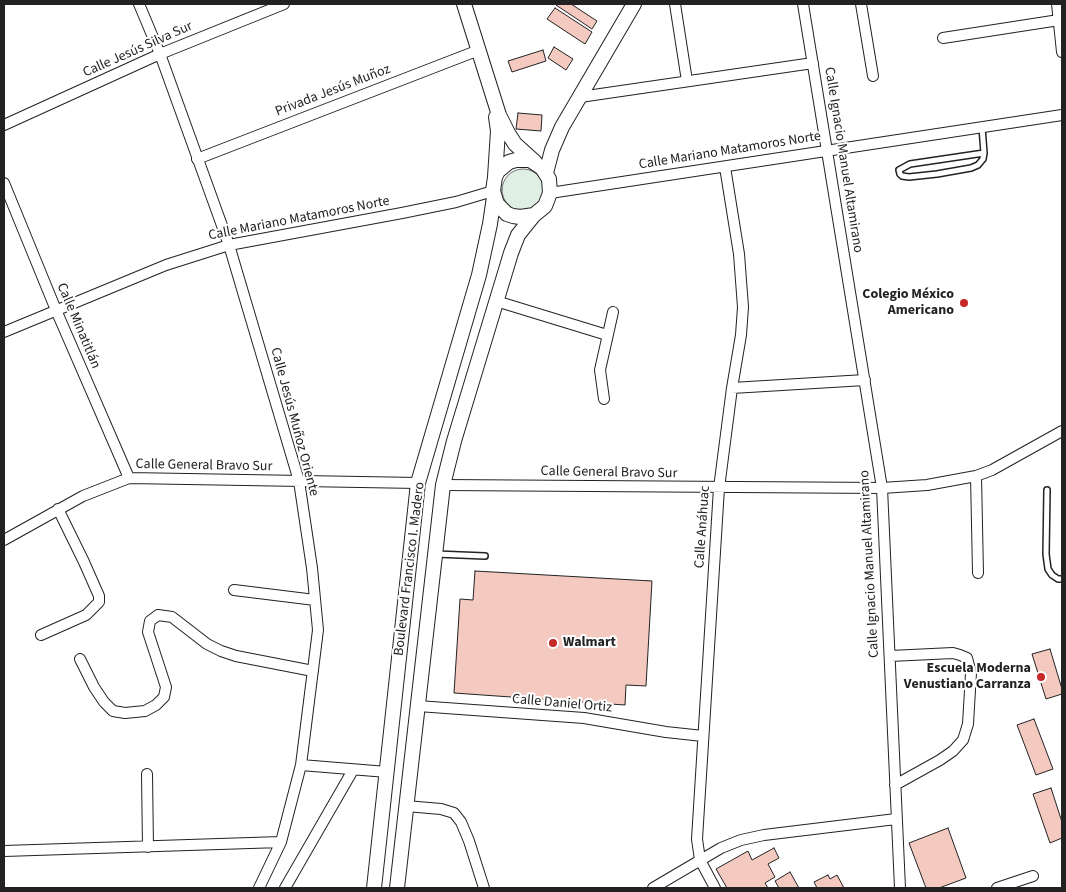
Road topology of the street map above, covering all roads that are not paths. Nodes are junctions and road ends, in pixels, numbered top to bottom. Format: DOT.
graph roads {
  1 [pos="139,4"];
  2 [pos="284,4"];
  3 [pos="464,4"];
  4 [pos="634,4"];
  5 [pos="675,4"];
  6 [pos="803,4"];
  7 [pos="861,4"];
  8 [pos="1057,4"];
  9 [pos="1058,20"];
  10 [pos="943,38"];
  11 [pos="479,50"];
  12 [pos="1062,52"];
  13 [pos="160,54"];
  14 [pos="813,62"];
  15 [pos="873,76"];
  16 [pos="687,81"];
  17 [pos="492,96"];
  18 [pos="580,97"];
  19 [pos="1062,115"];
  20 [pos="4,125"];
  21 [pos="982,127"];
  22 [pos="828,150"];
  23 [pos="984,153"];
  24 [pos="198,159"];
  25 [pos="725,167"];
  26 [pos="541,168"];
  27 [pos="4,183"];
  28 [pos="494,188"];
  29 [pos="550,193"];
  30 [pos="534,215"];
  31 [pos="229,245"];
  32 [pos="496,301"];
  33 [pos="56,310"];
  34 [pos="613,312"];
  35 [pos="4,332"];
  36 [pos="607,334"];
  37 [pos="865,380"];
  38 [pos="732,388"];
  39 [pos="604,399"];
  40 [pos="1062,431"];
  41 [pos="976,476"];
  42 [pos="129,478"];
  43 [pos="299,481"];
  44 [pos="418,483"];
  45 [pos="443,485"];
  46 [pos="719,488"];
  47 [pos="882,488"];
  48 [pos="1047,490"];
  49 [pos="58,509"];
  50 [pos="4,540"];
  51 [pos="434,554"];
  52 [pos="485,556"];
  53 [pos="978,573"];
  54 [pos="1062,579"];
  55 [pos="234,590"];
  56 [pos="315,600"];
  57 [pos="41,635"];
  58 [pos="890,656"];
  59 [pos="80,658"];
  60 [pos="313,671"];
  61 [pos="418,706"];
  62 [pos="703,736"];
  63 [pos="301,765"];
  64 [pos="353,770"];
  65 [pos="387,772"];
  66 [pos="147,774"];
  67 [pos="895,785"];
  68 [pos="406,806"];
  69 [pos="896,819"];
  70 [pos="281,842"];
  71 [pos="148,847"];
  72 [pos="4,851"];
  73 [pos="700,860"];
  74 [pos="1033,876"];
  75 [pos="259,888"];
  76 [pos="285,888"];
  77 [pos="374,888"];
  78 [pos="397,888"];
  79 [pos="484,888"];
  80 [pos="652,888"];
  81 [pos="715,888"];
  82 [pos="900,888"];
  83 [pos="997,888"];
  1 -- 13 [label="street, Calle Jesús Muñoz Oriente"];
  2 -- 13 [label="street, Calle Jesús Silva Sur"];
  3 -- 11 [label="main road"];
  4 -- 18 [label="main road"];
  5 -- 16 [label="street"];
  6 -- 14 [label="street, Calle Ignacio Manuel Altamirano"];
  7 -- 15 [label="street"];
  8 -- 9 [label="street"];
  9 -- 10 [label="street"];
  9 -- 12 [label="street"];
  11 -- 17 [label="main road"];
  11 -- 24 [label="street, Privada Jesús Muñoz"];
  13 -- 20 [label="street, Calle Jesús Silva Sur"];
  13 -- 24 [label="street, Calle Jesús Muñoz Oriente"];
  14 -- 16 [label="street"];
  14 -- 22 [label="street, Calle Ignacio Manuel Altamirano"];
  16 -- 18 [label="street"];
  17 -- 26 [label="main road"];
  17 -- 28 [label="main road, Boulevard Francisco I. Madero"];
  18 -- 26 [label="main road"];
  19 -- 21 [label="street, Calle Mariano Matamoros Norte"];
  21 -- 22 [label="street, Calle Mariano Matamoros Norte"];
  21 -- 23 [label="lane"];
  22 -- 25 [label="street, Calle Mariano Matamoros Norte"];
  22 -- 37 [label="street, Calle Ignacio Manuel Altamirano"];
  23 -- 23 [label="lane"];
  24 -- 31 [label="street, Calle Jesús Muñoz Oriente"];
  25 -- 29 [label="street, Calle Mariano Matamoros Norte"];
  25 -- 38 [label="street, Calle Anáhuac"];
  26 -- 28 [label="main road"];
  26 -- 29 [label="main road"];
  27 -- 33 [label="street, Calle Minatitlán"];
  28 -- 30 [label="main road"];
  28 -- 31 [label="street, Calle Mariano Matamoros Norte"];
  28 -- 44 [label="main road, Boulevard Francisco I. Madero"];
  29 -- 30 [label="main road"];
  30 -- 32 [label="main road, Boulevard Francisco I. Madero"];
  31 -- 33 [label="street, Calle Mariano Matamoros Norte"];
  31 -- 43 [label="street, Calle Jesús Muñoz Oriente"];
  32 -- 36 [label="street"];
  32 -- 45 [label="main road, Boulevard Francisco I. Madero"];
  33 -- 35 [label="street, Calle Mariano Matamoros Norte"];
  33 -- 42 [label="street, Calle Minatitlán"];
  34 -- 36 [label="street"];
  36 -- 39 [label="street"];
  37 -- 38 [label="street"];
  37 -- 47 [label="street, Calle Ignacio Manuel Altamirano"];
  38 -- 46 [label="street, Calle Anáhuac"];
  40 -- 41 [label="street, Calle General Bravo Sur"];
  41 -- 47 [label="street, Calle General Bravo Sur"];
  41 -- 53 [label="street"];
  42 -- 43 [label="street, Calle General Bravo Sur"];
  42 -- 49 [label="street, Calle General Bravo Sur"];
  43 -- 44 [label="street, Calle General Bravo Sur"];
  43 -- 56 [label="street, Calle Jesús Muñoz Oriente"];
  44 -- 65 [label="main road, Boulevard Francisco I. Madero"];
  45 -- 46 [label="street, Calle General Bravo Sur"];
  45 -- 51 [label="main road, Boulevard Francisco I. Madero"];
  46 -- 47 [label="street, Calle General Bravo Sur"];
  46 -- 62 [label="street, Calle Anáhuac"];
  47 -- 58 [label="street, Calle Ignacio Manuel Altamirano"];
  48 -- 54 [label="lane"];
  49 -- 50 [label="street, Calle General Bravo Sur"];
  49 -- 57 [label="street"];
  51 -- 52 [label="lane"];
  51 -- 61 [label="main road, Boulevard Francisco I. Madero"];
  55 -- 56 [label="street"];
  56 -- 60 [label="street, Calle Jesús Muñoz Oriente"];
  58 -- 67 [label="street, Calle Ignacio Manuel Altamirano"];
  58 -- 67 [label="street"];
  59 -- 60 [label="street"];
  60 -- 63 [label="street, Calle Jesús Muñoz Oriente"];
  61 -- 62 [label="street, Calle Daniel Ortiz"];
  61 -- 68 [label="main road, Boulevard Francisco I. Madero"];
  62 -- 73 [label="street, Calle Anáhuac"];
  63 -- 64 [label="street"];
  63 -- 70 [label="street, Calle Jesús Muñoz Oriente"];
  64 -- 65 [label="street"];
  64 -- 76 [label="street"];
  65 -- 77 [label="main road, Boulevard Francisco I. Madero"];
  66 -- 71 [label="street"];
  67 -- 69 [label="street, Calle Ignacio Manuel Altamirano"];
  68 -- 78 [label="main road, Boulevard Francisco I. Madero"];
  68 -- 79 [label="street"];
  69 -- 73 [label="street"];
  69 -- 82 [label="street, Calle Ignacio Manuel Altamirano"];
  70 -- 71 [label="street"];
  70 -- 75 [label="street, Calle Jesús Muñoz Oriente"];
  71 -- 72 [label="street"];
  73 -- 80 [label="street"];
  73 -- 81 [label="street, Calle Anáhuac"];
  74 -- 83 [label="street"];
}
